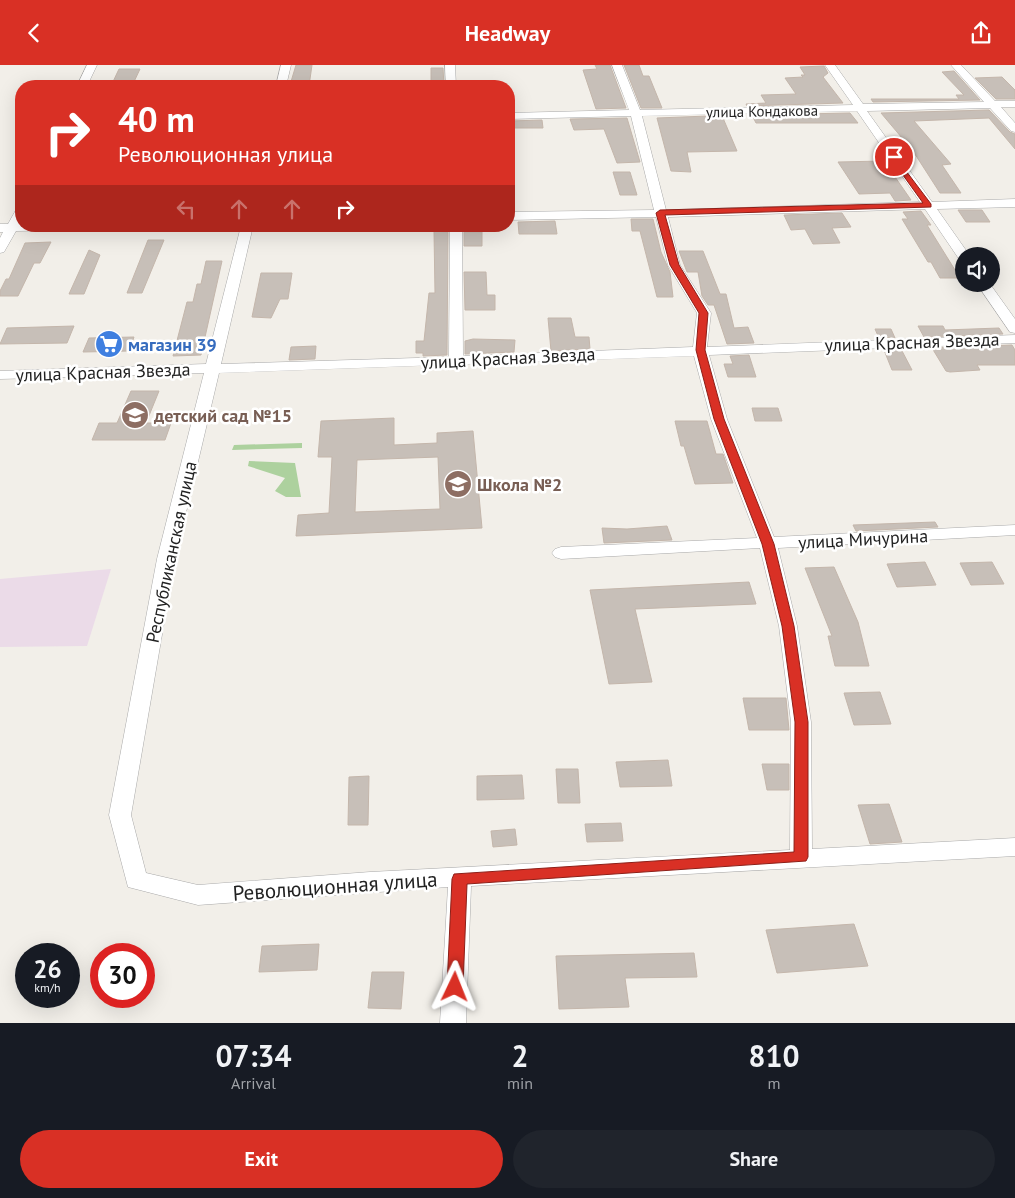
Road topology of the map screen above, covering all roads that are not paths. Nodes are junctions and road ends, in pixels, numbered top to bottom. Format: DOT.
graph roads {
  1 [pos="92,65"];
  2 [pos="286,65"];
  3 [pos="450,65"];
  4 [pos="617,65"];
  5 [pos="830,65"];
  6 [pos="956,65"];
  7 [pos="85,80"];
  8 [pos="282,80"];
  9 [pos="451,80"];
  10 [pos="1015,104"];
  11 [pos="993,105"];
  12 [pos="859,108"];
  13 [pos="636,114"];
  14 [pos="515,116"];
  15 [pos="1015,129"];
  16 [pos="1015,203"];
  17 [pos="928,205"];
  18 [pos="660,213"];
  19 [pos="515,216"];
  20 [pos="15,218"];
  21 [pos="6,228"];
  22 [pos="246,232"];
  23 [pos="456,232"];
  24 [pos="958,247"];
  25 [pos="0,249"];
  26 [pos="989,292"];
  27 [pos="1015,329"];
  28 [pos="1015,339"];
  29 [pos="700,350"];
  30 [pos="456,361"];
  31 [pos="212,369"];
  32 [pos="0,375"];
  33 [pos="1015,530"];
  34 [pos="768,544"];
  35 [pos="560,553"];
  36 [pos="1015,847"];
  37 [pos="801,857"];
  38 [pos="460,879"];
  39 [pos="136,880"];
  40 [pos="454,1023"];
  1 -- 7 [label="street"];
  2 -- 8 [label="street"];
  3 -- 9 [label="street"];
  4 -- 13 [label="street"];
  5 -- 12 [label="street"];
  6 -- 11 [label="street"];
  10 -- 11 [label="street, улица Кондакова"];
  11 -- 12 [label="street, улица Кондакова"];
  11 -- 15 [label="street"];
  12 -- 13 [label="street, улица Кондакова"];
  12 -- 17 [label="street"];
  13 -- 14 [label="street, улица Кондакова"];
  13 -- 18 [label="street"];
  16 -- 17 [label="street"];
  17 -- 18 [label="street"];
  17 -- 24 [label="street"];
  18 -- 19 [label="street"];
  18 -- 29 [label="street"];
  20 -- 21 [label="street"];
  21 -- 25 [label="street"];
  22 -- 31 [label="street, Республиканская улица"];
  23 -- 30 [label="street"];
  26 -- 27 [label="street"];
  28 -- 29 [label="street, улица Красная Звезда"];
  29 -- 30 [label="street, улица Красная Звезда"];
  29 -- 34 [label="street"];
  30 -- 31 [label="street, улица Красная Звезда"];
  31 -- 32 [label="street, улица Красная Звезда"];
  31 -- 39 [label="street, Республиканская улица"];
  33 -- 34 [label="street, улица Мичурина"];
  34 -- 35 [label="street, улица Мичурина"];
  34 -- 37 [label="street"];
  36 -- 37 [label="street, Революционная улица"];
  37 -- 38 [label="street, Революционная улица"];
  38 -- 39 [label="street, Революционная улица"];
  38 -- 40 [label="street"];
}
